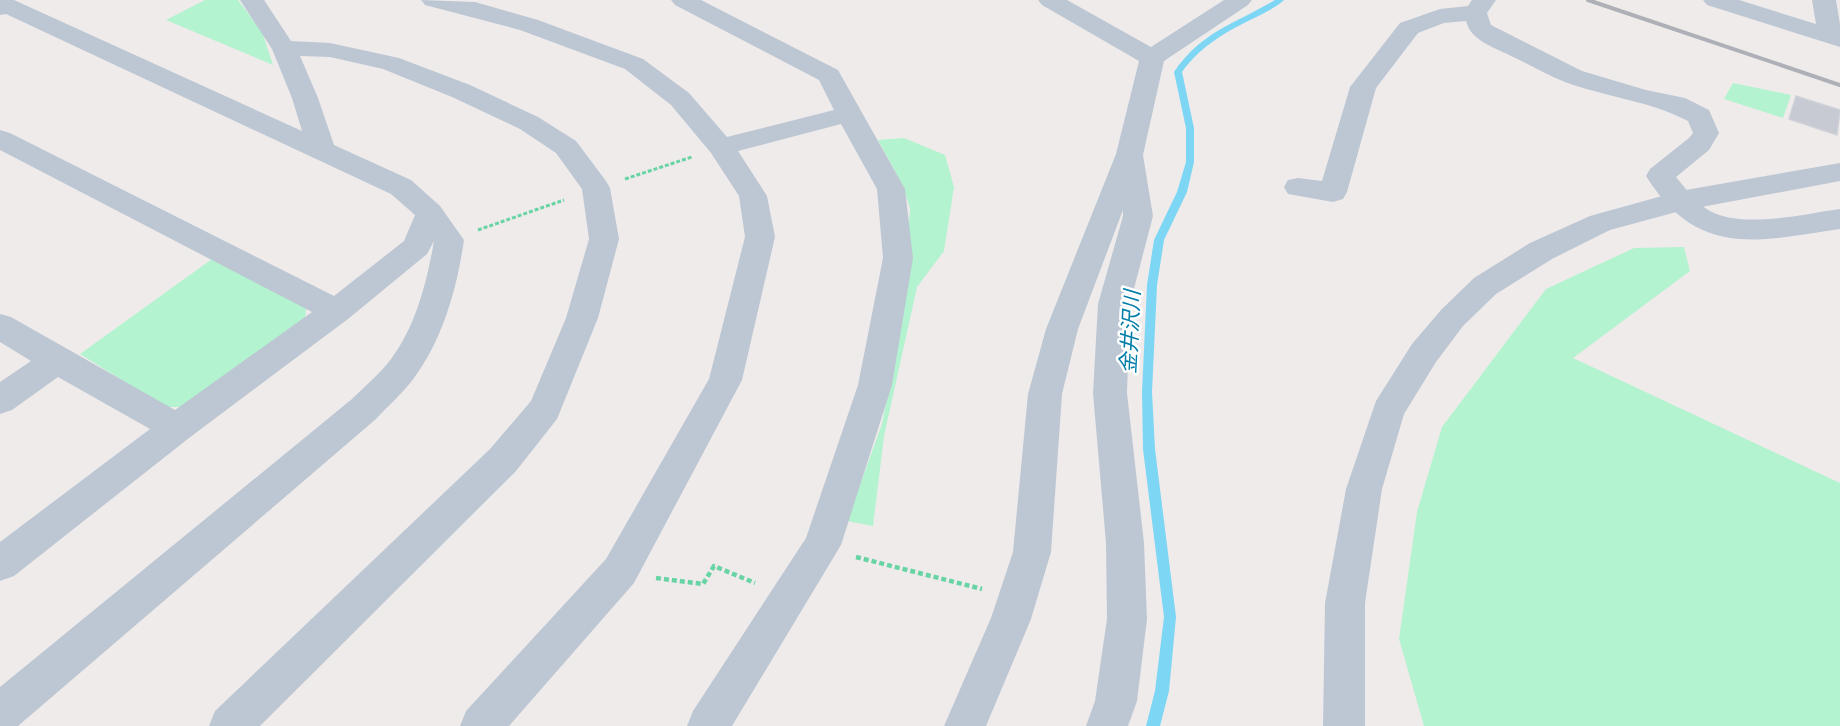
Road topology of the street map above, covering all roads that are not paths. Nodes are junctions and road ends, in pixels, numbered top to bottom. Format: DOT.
graph roads {
  1 [pos="252,0"];
  2 [pos="433,0"];
  3 [pos="683,0"];
  4 [pos="1050,0"];
  5 [pos="1240,0"];
  6 [pos="1715,0"];
  7 [pos="1824,0"];
  8 [pos="1479,6"];
  9 [pos="0,8"];
  10 [pos="1835,38"];
  11 [pos="284,48"];
  12 [pos="1152,58"];
  13 [pos="849,114"];
  14 [pos="0,139"];
  15 [pos="722,147"];
  16 [pos="321,148"];
  17 [pos="1130,154"];
  18 [pos="1840,172"];
  19 [pos="1298,187"];
  20 [pos="1680,201"];
  21 [pos="430,213"];
  22 [pos="1840,219"];
  23 [pos="337,311"];
  24 [pos="0,326"];
  25 [pos="57,362"];
  26 [pos="0,399"];
  27 [pos="177,428"];
  28 [pos="0,564"];
  29 [pos="0,714"];
  30 [pos="230,726"];
  31 [pos="481,726"];
  32 [pos="708,726"];
  33 [pos="965,726"];
  34 [pos="1107,726"];
  35 [pos="1344,726"];
  1 -- 11 [label="street"];
  2 -- 15 [label="street"];
  3 -- 13 [label="street"];
  4 -- 12 [label="street"];
  5 -- 12 [label="street"];
  6 -- 10 [label="street"];
  7 -- 10 [label="street"];
  8 -- 19 [label="street"];
  8 -- 20 [label="street"];
  9 -- 16 [label="street"];
  11 -- 16 [label="street"];
  11 -- 30 [label="street"];
  12 -- 17 [label="street"];
  13 -- 15 [label="street"];
  13 -- 32 [label="street"];
  14 -- 23 [label="street"];
  15 -- 31 [label="street"];
  16 -- 21 [label="street"];
  17 -- 33 [label="street"];
  17 -- 34 [label="street"];
  18 -- 20 [label="street"];
  20 -- 22 [label="street"];
  20 -- 35 [label="street"];
  21 -- 23 [label="street"];
  21 -- 29 [label="street"];
  23 -- 27 [label="street"];
  24 -- 25 [label="street"];
  25 -- 26 [label="street"];
  25 -- 27 [label="street"];
  27 -- 28 [label="street"];
}
